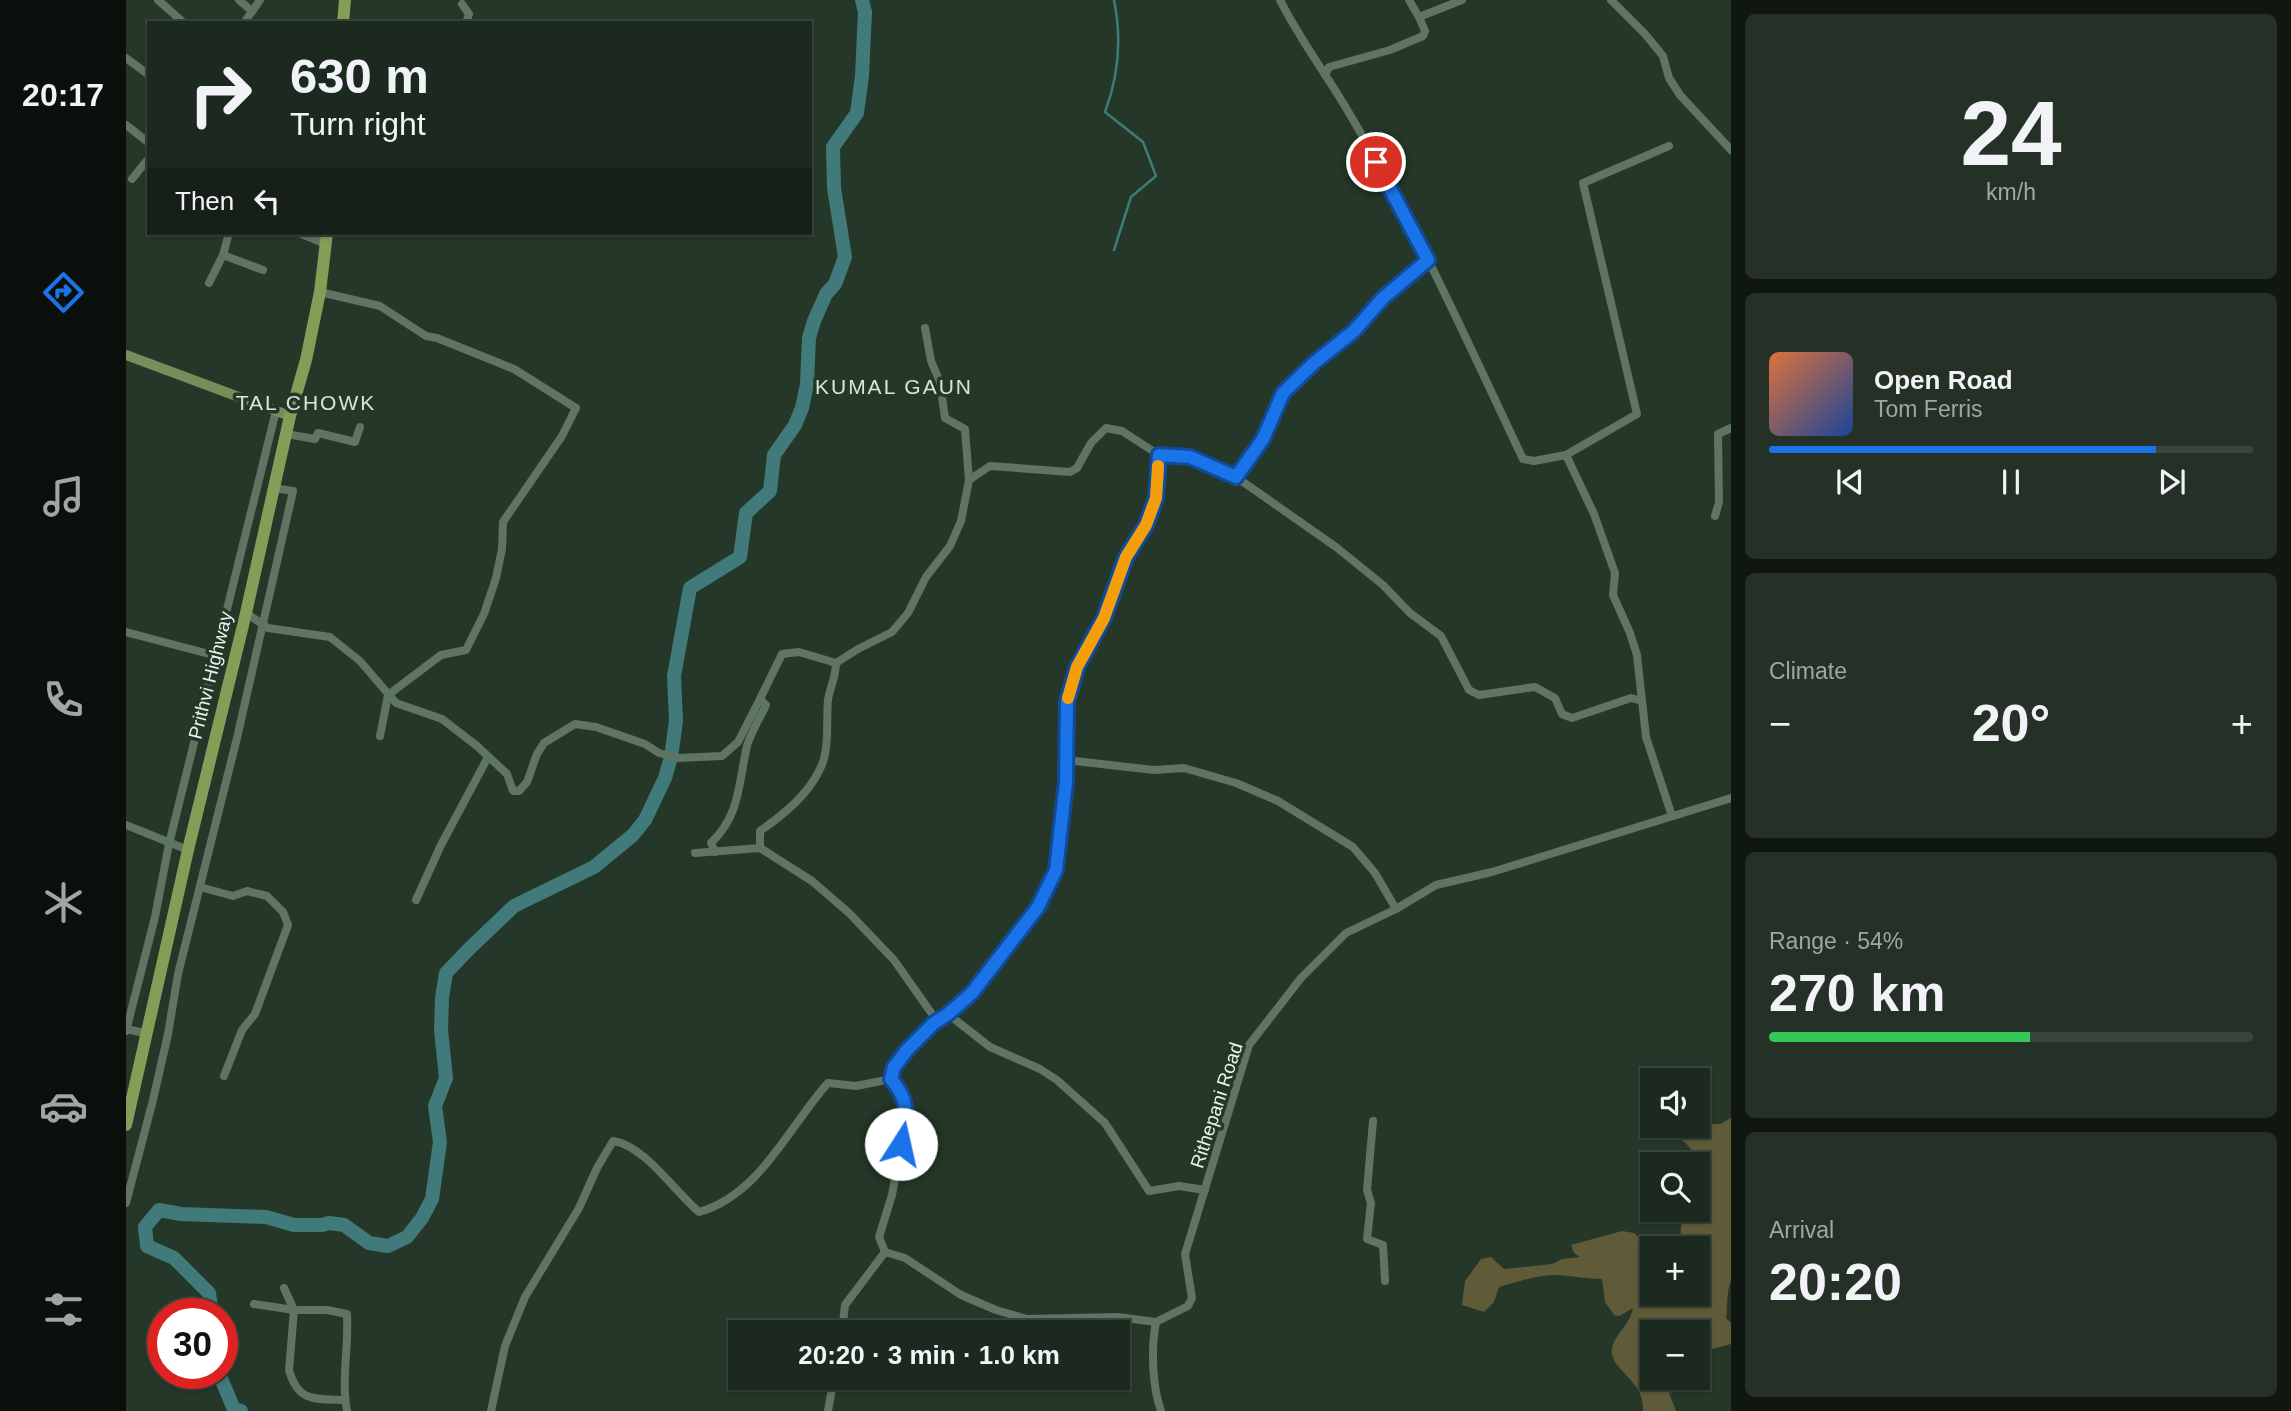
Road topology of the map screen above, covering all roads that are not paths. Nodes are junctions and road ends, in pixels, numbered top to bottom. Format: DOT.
graph roads {
  1 [pos="158,0"];
  2 [pos="239,0"];
  3 [pos="260,0"];
  4 [pos="345,0"];
  5 [pos="1280,0"];
  6 [pos="1409,0"];
  7 [pos="1462,0"];
  8 [pos="1611,0"];
  9 [pos="462,4"];
  10 [pos="252,10"];
  11 [pos="1419,17"];
  12 [pos="182,21"];
  13 [pos="245,21"];
  14 [pos="343,21"];
  15 [pos="467,21"];
  16 [pos="126,58"];
  17 [pos="147,74"];
  18 [pos="1325,75"];
  19 [pos="126,125"];
  20 [pos="147,141"];
  21 [pos="1669,146"];
  22 [pos="1731,150"];
  23 [pos="147,160"];
  24 [pos="132,178"];
  25 [pos="228,235"];
  26 [pos="326,238"];
  27 [pos="223,255"];
  28 [pos="1428,260"];
  29 [pos="263,270"];
  30 [pos="209,283"];
  31 [pos="320,292"];
  32 [pos="925,328"];
  33 [pos="126,355"];
  34 [pos="276,411"];
  35 [pos="290,416"];
  36 [pos="360,427"];
  37 [pos="1731,428"];
  38 [pos="286,434"];
  39 [pos="1159,455"];
  40 [pos="1566,455"];
  41 [pos="1236,477"];
  42 [pos="969,480"];
  43 [pos="274,488"];
  44 [pos="1715,516"];
  45 [pos="246,613"];
  46 [pos="263,624"];
  47 [pos="126,632"];
  48 [pos="217,656"];
  49 [pos="836,663"];
  50 [pos="388,695"];
  51 [pos="760,699"];
  52 [pos="1642,701"];
  53 [pos="380,736"];
  54 [pos="488,757"];
  55 [pos="1066,760"];
  56 [pos="1731,798"];
  57 [pos="1672,816"];
  58 [pos="126,824"];
  59 [pos="169,844"];
  60 [pos="760,848"];
  61 [pos="188,850"];
  62 [pos="716,852"];
  63 [pos="695,853"];
  64 [pos="200,887"];
  65 [pos="416,900"];
  66 [pos="1396,909"];
  67 [pos="129,1004"];
  68 [pos="948,1014"];
  69 [pos="937,1021"];
  70 [pos="126,1030"];
  71 [pos="148,1034"];
  72 [pos="223,1076"];
  73 [pos="891,1079"];
  74 [pos="1373,1121"];
  75 [pos="126,1125"];
  76 [pos="1205,1191"];
  77 [pos="126,1203"];
  78 [pos="885,1252"];
  79 [pos="1385,1281"];
  80 [pos="285,1288"];
  81 [pos="254,1304"];
  82 [pos="294,1310"];
  83 [pos="843,1320"];
  84 [pos="1156,1322"];
  85 [pos="832,1390"];
  86 [pos="345,1400"];
  87 [pos="348,1411"];
  88 [pos="491,1411"];
  89 [pos="828,1411"];
  90 [pos="1161,1411"];
  1 -- 12 [label="street"];
  2 -- 10 [label="street"];
  3 -- 10 [label="street"];
  4 -- 14 [label="highway"];
  5 -- 18 [label="street"];
  6 -- 11 [label="street"];
  7 -- 11 [label="street"];
  8 -- 22 [label="street"];
  9 -- 15 [label="street"];
  10 -- 13 [label="street"];
  11 -- 18 [label="street"];
  16 -- 17 [label="street"];
  18 -- 28 [label="street"];
  19 -- 20 [label="street"];
  21 -- 40 [label="street"];
  23 -- 24 [label="street"];
  25 -- 27 [label="street"];
  26 -- 31 [label="highway, Prithvi Highway"];
  27 -- 29 [label="street"];
  27 -- 30 [label="street"];
  28 -- 40 [label="street"];
  28 -- 41 [label="street"];
  31 -- 35 [label="highway, Prithvi Highway"];
  31 -- 50 [label="street"];
  32 -- 42 [label="street"];
  33 -- 34 [label="main road"];
  34 -- 35 [label="main road"];
  34 -- 48 [label="street"];
  35 -- 38 [label="highway, Prithvi Highway"];
  36 -- 38 [label="street"];
  37 -- 44 [label="street"];
  38 -- 43 [label="highway, Prithvi Highway"];
  39 -- 41 [label="street"];
  39 -- 42 [label="street"];
  39 -- 55 [label="street"];
  40 -- 52 [label="street"];
  41 -- 52 [label="street"];
  42 -- 49 [label="street"];
  43 -- 45 [label="highway, Prithvi Highway"];
  43 -- 46 [label="street"];
  45 -- 46 [label="street"];
  45 -- 61 [label="highway, Prithvi Highway"];
  46 -- 50 [label="street"];
  46 -- 64 [label="street"];
  47 -- 48 [label="street"];
  48 -- 59 [label="street"];
  49 -- 51 [label="street"];
  49 -- 60 [label="street"];
  50 -- 53 [label="street"];
  50 -- 54 [label="street"];
  51 -- 54 [label="street"];
  51 -- 62 [label="street"];
  52 -- 57 [label="street"];
  54 -- 65 [label="street"];
  55 -- 66 [label="street"];
  55 -- 68 [label="street"];
  56 -- 57 [label="street, Rithepani Road"];
  57 -- 66 [label="street, Rithepani Road"];
  58 -- 59 [label="street"];
  59 -- 61 [label="street"];
  59 -- 67 [label="street"];
  60 -- 62 [label="street"];
  60 -- 69 [label="street"];
  61 -- 71 [label="highway, Prithvi Highway"];
  62 -- 63 [label="street"];
  64 -- 72 [label="street"];
  64 -- 77 [label="street"];
  66 -- 76 [label="street, Rithepani Road"];
  67 -- 70 [label="street"];
  68 -- 69 [label="street"];
  68 -- 76 [label="street"];
  69 -- 73 [label="street"];
  70 -- 71 [label="street"];
  71 -- 75 [label="highway, Prithvi Highway"];
  73 -- 78 [label="street"];
  73 -- 88 [label="street"];
  74 -- 79 [label="street"];
  76 -- 84 [label="street, Rithepani Road"];
  78 -- 83 [label="street"];
  78 -- 84 [label="street"];
  80 -- 82 [label="street"];
  81 -- 82 [label="street"];
  82 -- 86 [label="street"];
  82 -- 86 [label="street"];
  84 -- 90 [label="street"];
  85 -- 89 [label="street"];
  86 -- 87 [label="street"];
}
